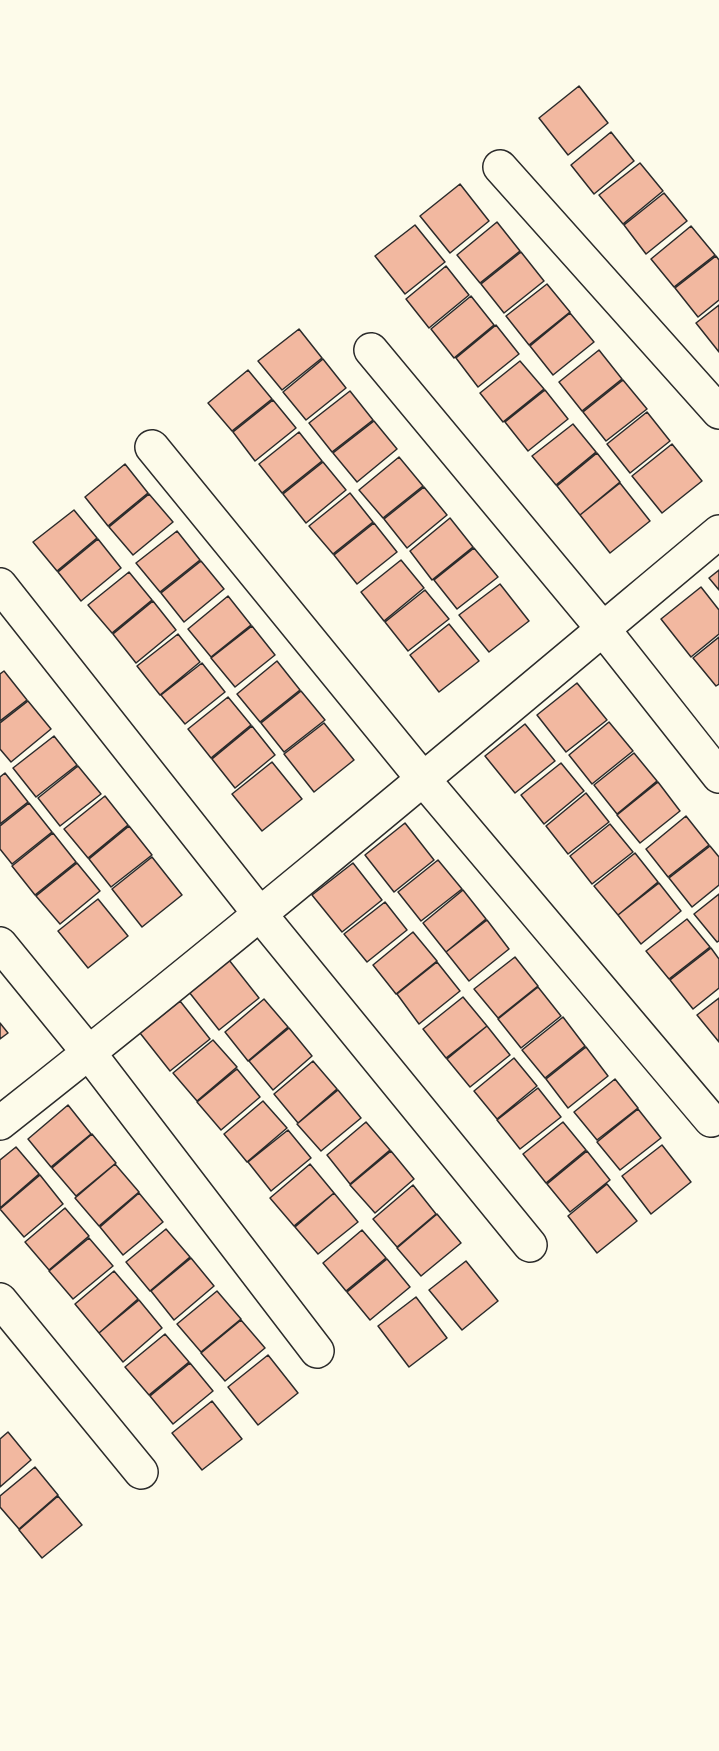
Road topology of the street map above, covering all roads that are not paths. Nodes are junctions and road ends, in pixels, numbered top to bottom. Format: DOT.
graph roads {
  1 [pos="500,167"];
  2 [pos="371,350"];
  3 [pos="719,412"];
  4 [pos="152,447"];
  5 [pos="719,532"];
  6 [pos="0,585"];
  7 [pos="603,629"];
  8 [pos="719,776"];
  9 [pos="423,779"];
  10 [pos="260,913"];
  11 [pos="0,944"];
  12 [pos="89,1053"];
  13 [pos="711,1120"];
  14 [pos="0,1123"];
  15 [pos="530,1245"];
  16 [pos="0,1300"];
  17 [pos="317,1351"];
  18 [pos="141,1472"];
  1 -- 3 [label="street"];
  2 -- 7 [label="street"];
  4 -- 9 [label="street"];
  5 -- 7 [label="street"];
  6 -- 10 [label="street"];
  7 -- 8 [label="street"];
  7 -- 9 [label="street"];
  9 -- 10 [label="street"];
  9 -- 13 [label="street"];
  10 -- 12 [label="street"];
  10 -- 15 [label="street"];
  11 -- 12 [label="street"];
  12 -- 14 [label="street"];
  12 -- 17 [label="street"];
  16 -- 18 [label="street"];
}
